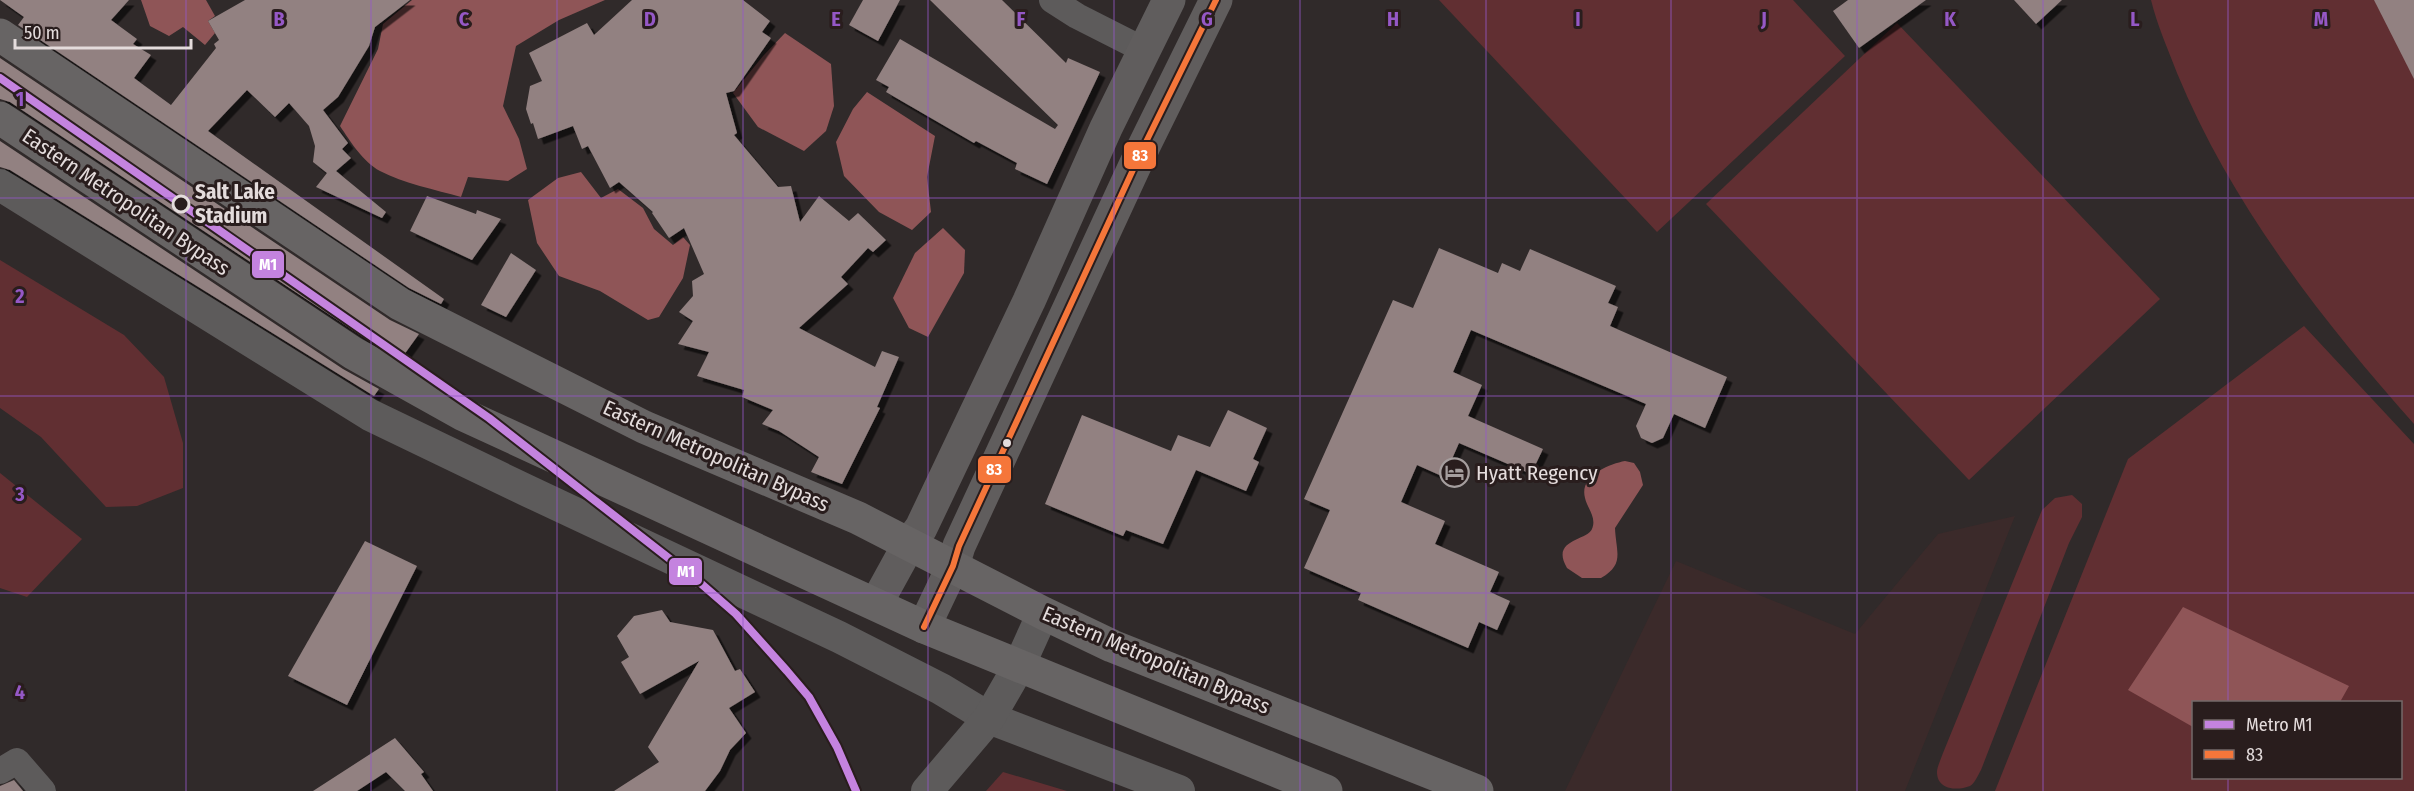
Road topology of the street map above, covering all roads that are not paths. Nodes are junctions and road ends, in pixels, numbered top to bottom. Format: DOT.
graph roads {
  1 [pos="1053,0"];
  2 [pos="1169,0"];
  3 [pos="1216,0"];
  4 [pos="0,35"];
  5 [pos="1144,50"];
  6 [pos="0,118"];
  7 [pos="0,185"];
  8 [pos="909,544"];
  9 [pos="953,566"];
  10 [pos="876,604"];
  11 [pos="1043,613"];
  12 [pos="924,627"];
  13 [pos="1019,666"];
  14 [pos="989,718"];
  15 [pos="0,771"];
  16 [pos="43,791"];
  17 [pos="927,791"];
  18 [pos="1179,791"];
  19 [pos="1326,791"];
  20 [pos="1477,791"];
  1 -- 5 [label="street"];
  2 -- 5 [label="main road"];
  3 -- 9 [label="main road"];
  4 -- 8 [label="main road, Eastern Metropolitan Bypass"];
  5 -- 8 [label="main road"];
  6 -- 10 [label="main road, Eastern Metropolitan Bypass"];
  7 -- 14 [label="street"];
  8 -- 9 [label="main road, Eastern Metropolitan Bypass"];
  8 -- 10 [label="main road"];
  9 -- 11 [label="main road, Eastern Metropolitan Bypass"];
  9 -- 12 [label="main road"];
  10 -- 12 [label="main road, Eastern Metropolitan Bypass"];
  11 -- 13 [label="street"];
  11 -- 20 [label="main road, Eastern Metropolitan Bypass"];
  12 -- 13 [label="main road, Eastern Metropolitan Bypass"];
  13 -- 14 [label="street"];
  13 -- 19 [label="main road, Eastern Metropolitan Bypass"];
  14 -- 17 [label="street"];
  14 -- 18 [label="street"];
  15 -- 16 [label="street"];
}
